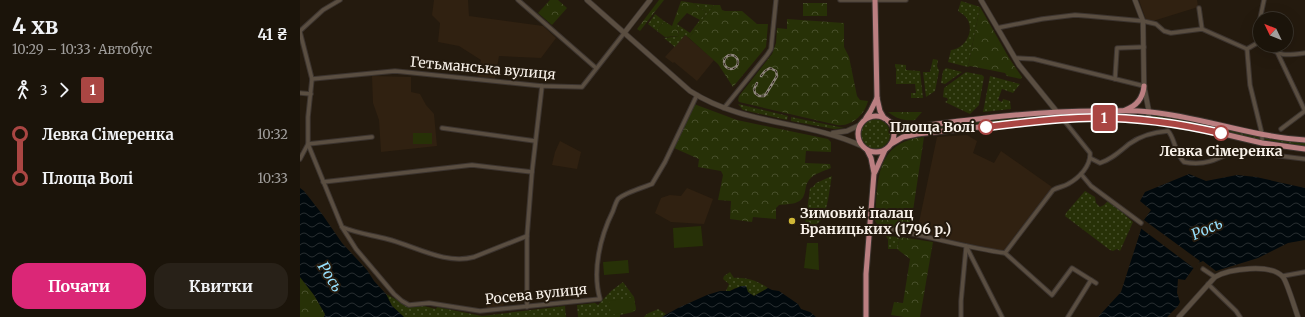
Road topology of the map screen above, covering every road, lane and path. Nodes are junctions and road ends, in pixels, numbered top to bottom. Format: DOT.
graph roads {
  1 [pos="340,0"];
  2 [pos="518,0"];
  3 [pos="587,0"];
  4 [pos="650,0"];
  5 [pos="776,0"];
  6 [pos="840,0"];
  7 [pos="875,0"];
  8 [pos="906,0"];
  9 [pos="981,0"];
  10 [pos="1135,0"];
  11 [pos="1264,0"];
  12 [pos="1199,8"];
  13 [pos="1261,12"];
  14 [pos="1143,21"];
  15 [pos="997,28"];
  16 [pos="1202,29"];
  17 [pos="300,32"];
  18 [pos="625,32"];
  19 [pos="1253,46"];
  20 [pos="1144,47"];
  21 [pos="1247,49"];
  22 [pos="1275,52"];
  23 [pos="1305,53"];
  24 [pos="1278,54"];
  25 [pos="1015,58"];
  26 [pos="596,68"];
  27 [pos="312,79"];
  28 [pos="1115,79"];
  29 [pos="542,86"];
  30 [pos="1144,86"];
  31 [pos="300,93"];
  32 [pos="311,94"];
  33 [pos="697,95"];
  34 [pos="877,98"];
  35 [pos="724,108"];
  36 [pos="1121,111"];
  37 [pos="1305,111"];
  38 [pos="1057,112"];
  39 [pos="1149,112"];
  40 [pos="1062,118"];
  41 [pos="865,119"];
  42 [pos="886,119"];
  43 [pos="1148,120"];
  44 [pos="860,125"];
  45 [pos="442,128"];
  46 [pos="1281,129"];
  47 [pos="832,134"];
  48 [pos="1262,134"];
  49 [pos="372,137"];
  50 [pos="1305,140"];
  51 [pos="535,142"];
  52 [pos="1262,143"];
  53 [pos="308,144"];
  54 [pos="891,144"];
  55 [pos="862,146"];
  56 [pos="885,149"];
  57 [pos="1305,149"];
  58 [pos="867,150"];
  59 [pos="1234,151"];
  60 [pos="1272,155"];
  61 [pos="300,158"];
  62 [pos="1090,158"];
  63 [pos="1305,159"];
  64 [pos="532,172"];
  65 [pos="874,173"];
  66 [pos="1081,174"];
  67 [pos="323,182"];
  68 [pos="1141,223"];
  69 [pos="870,226"];
  70 [pos="342,227"];
  71 [pos="527,236"];
  72 [pos="966,246"];
  73 [pos="1006,253"];
  74 [pos="1203,269"];
  75 [pos="1305,272"];
  76 [pos="1283,276"];
  77 [pos="1215,277"];
  78 [pos="1091,280"];
  79 [pos="1096,283"];
  80 [pos="1208,284"];
  81 [pos="527,307"];
  82 [pos="866,317"];
  83 [pos="961,317"];
  84 [pos="1002,317"];
  85 [pos="1068,317"];
  86 [pos="1179,317"];
  87 [pos="1240,317"];
  88 [pos="1298,317"];
  1 -- 17 [label="street"];
  2 -- 26 [label="street"];
  3 -- 18 [label="street"];
  4 -- 18 [label="street"];
  5 -- 35 [label="street"];
  6 -- 7 [label="street"];
  7 -- 8 [label="street"];
  7 -- 34 [label="main road"];
  9 -- 15 [label="street"];
  10 -- 14 [label="street"];
  11 -- 13 [label="street"];
  12 -- 16 [label="street"];
  14 -- 15 [label="street"];
  14 -- 16 [label="street"];
  14 -- 20 [label="street"];
  15 -- 25 [label="street"];
  16 -- 21 [label="street"];
  17 -- 27 [label="street"];
  18 -- 26 [label="street, Гетьманська вулиця"];
  18 -- 33 [label="street"];
  19 -- 21 [label="street"];
  20 -- 28 [label="street"];
  20 -- 30 [label="street"];
  21 -- 48 [label="street"];
  22 -- 24 [label="street"];
  23 -- 24 [label="street"];
  24 -- 37 [label="street"];
  25 -- 28 [label="street"];
  25 -- 38 [label="street"];
  26 -- 29 [label="street, Гетьманська вулиця"];
  27 -- 29 [label="street, Гетьманська вулиця"];
  27 -- 32 [label="street"];
  28 -- 30 [label="street"];
  29 -- 51 [label="street"];
  30 -- 36 [label="main road"];
  30 -- 39 [label="street"];
  31 -- 32 [label="street"];
  32 -- 53 [label="street"];
  33 -- 35 [label="street"];
  33 -- 81 [label="street, Росева вулиця"];
  34 -- 41 [label="main road"];
  34 -- 42 [label="main road"];
  35 -- 47 [label="street"];
  36 -- 38 [label="main road"];
  36 -- 39 [label="main road"];
  37 -- 46 [label="street"];
  38 -- 40 [label="street"];
  38 -- 42 [label="main road"];
  39 -- 43 [label="street"];
  39 -- 48 [label="main road"];
  40 -- 43 [label="main road"];
  40 -- 54 [label="main road"];
  40 -- 62 [label="street"];
  41 -- 42 [label="main road"];
  41 -- 44 [label="main road"];
  42 -- 54 [label="main road"];
  43 -- 52 [label="main road"];
  44 -- 47 [label="street"];
  44 -- 55 [label="main road"];
  45 -- 51 [label="street"];
  47 -- 55 [label="street"];
  48 -- 50 [label="main road"];
  48 -- 52 [label="street"];
  49 -- 53 [label="street"];
  51 -- 64 [label="street"];
  52 -- 57 [label="main road"];
  53 -- 61 [label="street"];
  53 -- 67 [label="street, Росева вулиця"];
  54 -- 56 [label="main road"];
  55 -- 58 [label="main road"];
  56 -- 58 [label="main road"];
  56 -- 65 [label="main road"];
  58 -- 65 [label="main road"];
  59 -- 62 [label="street"];
  60 -- 63 [label="street"];
  62 -- 66 [label="street"];
  64 -- 67 [label="street"];
  64 -- 71 [label="street"];
  65 -- 69 [label="main road"];
  66 -- 68 [label="street"];
  66 -- 73 [label="street"];
  67 -- 70 [label="street, Росева вулиця"];
  69 -- 72 [label="street"];
  69 -- 82 [label="main road"];
  70 -- 71 [label="street"];
  70 -- 81 [label="street, Росева вулиця"];
  71 -- 81 [label="street"];
  72 -- 73 [label="street"];
  72 -- 83 [label="street"];
  72 -- 84 [label="street"];
  73 -- 78 [label="street"];
  74 -- 77 [label="street"];
  75 -- 76 [label="street"];
  76 -- 77 [label="street"];
  76 -- 88 [label="street"];
  77 -- 80 [label="street"];
  78 -- 79 [label="street"];
  78 -- 85 [label="street"];
  80 -- 86 [label="street"];
  80 -- 87 [label="street"];
}
